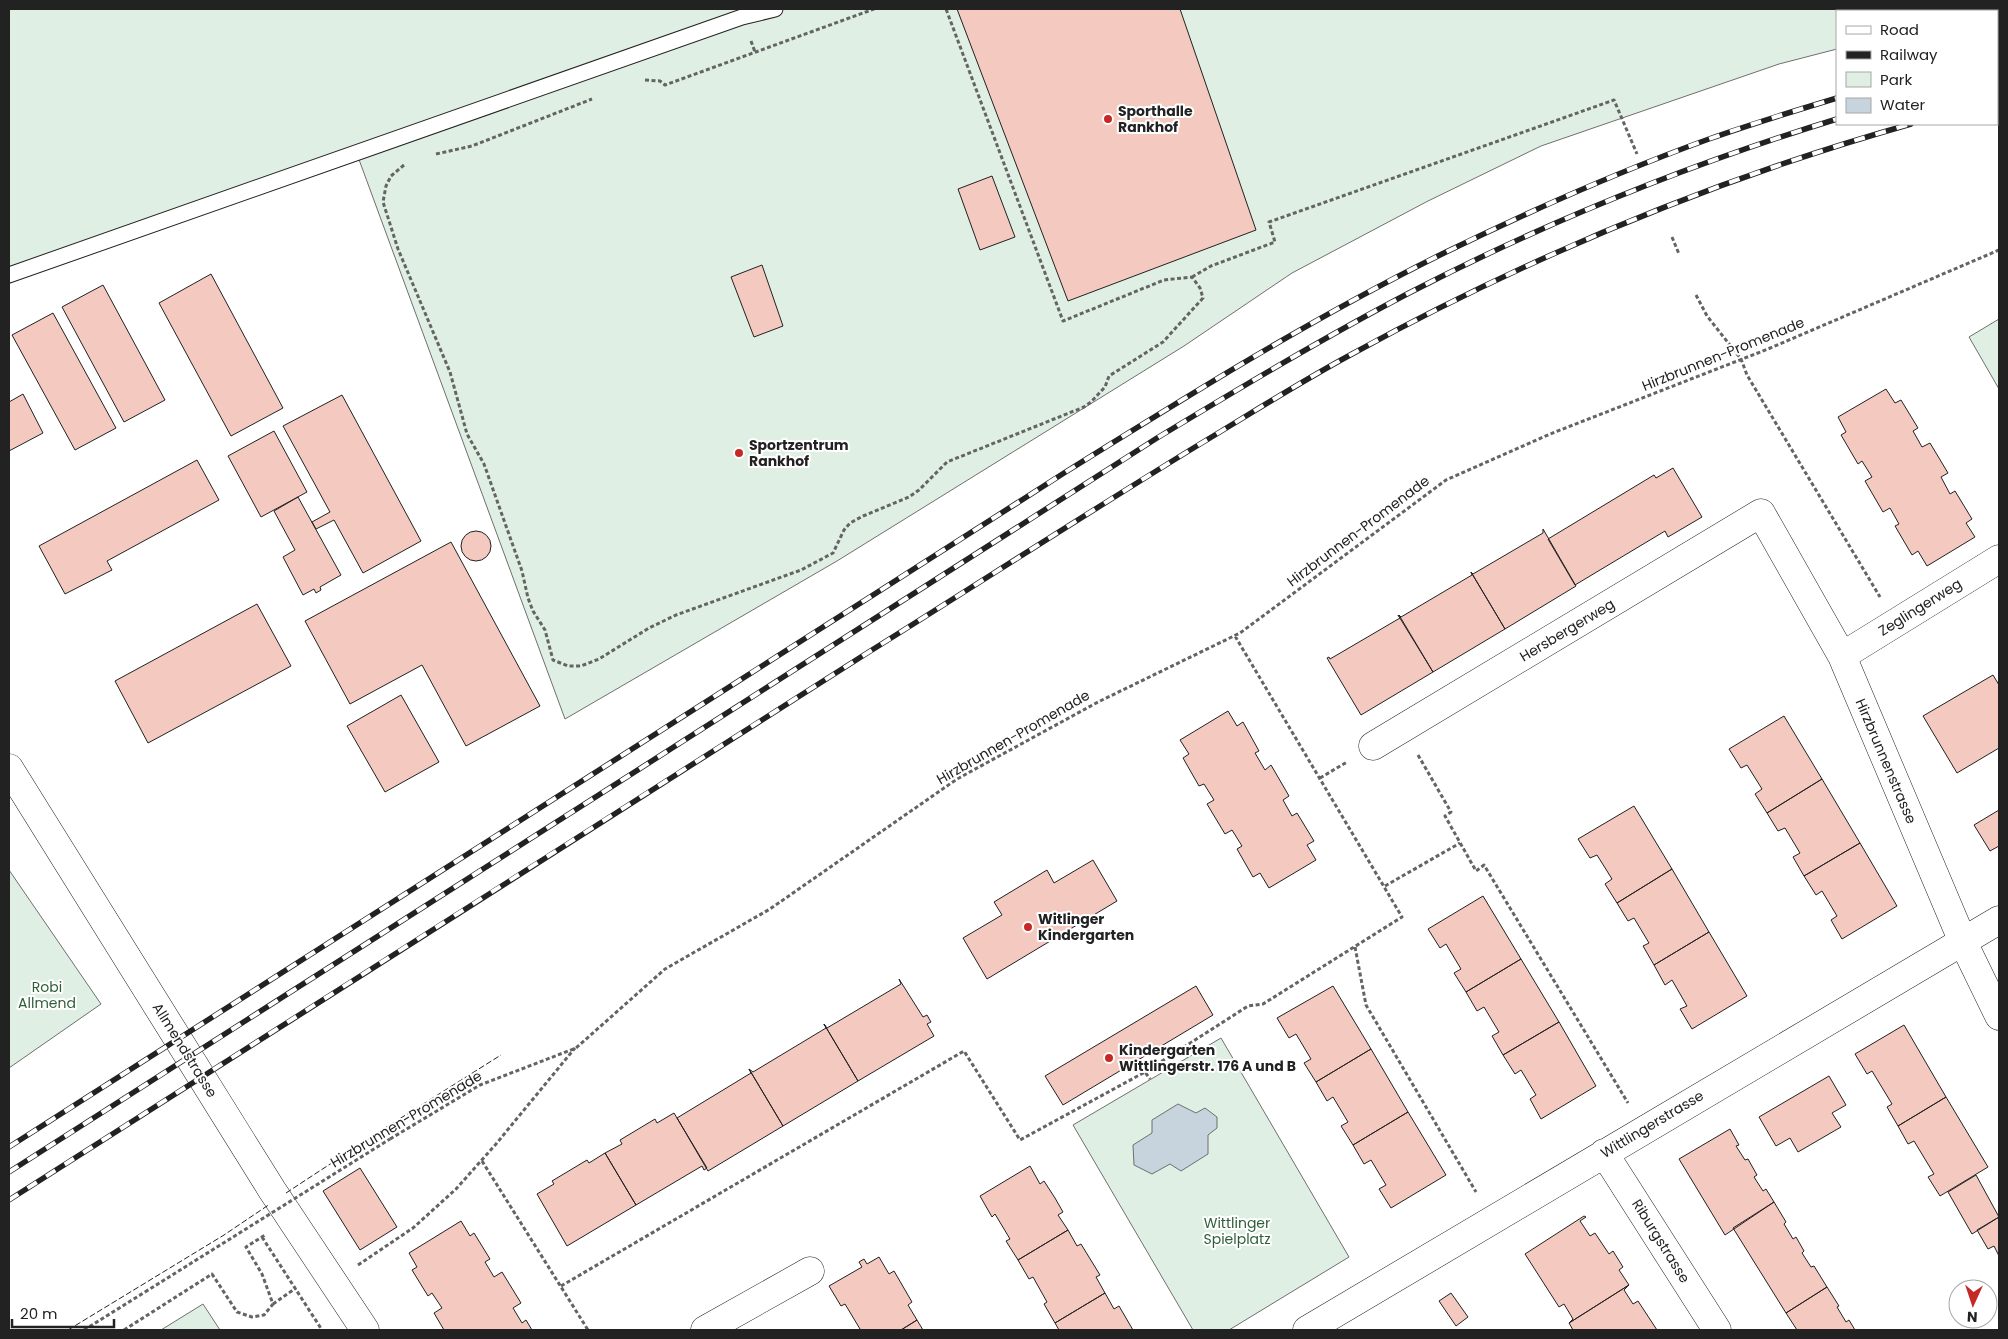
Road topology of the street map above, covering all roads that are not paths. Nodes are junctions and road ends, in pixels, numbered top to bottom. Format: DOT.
graph roads {
  1 [pos="774,9"];
  2 [pos="9,275"];
  3 [pos="1761,513"];
  4 [pos="1999,559"];
  5 [pos="1842,656"];
  6 [pos="1373,746"];
  7 [pos="9,768"];
  8 [pos="1999,920"];
  9 [pos="1963,942"];
  10 [pos="1999,1016"];
  11 [pos="1604,1152"];
  12 [pos="810,1271"];
  13 [pos="365,1330"];
  14 [pos="705,1330"];
  15 [pos="1307,1330"];
  16 [pos="1717,1330"];
  1 -- 2 [label="lane"];
  3 -- 5 [label="street, Hirzbrunnenstrasse"];
  3 -- 6 [label="street, Hersbergerweg"];
  4 -- 5 [label="street, Zeglingerweg"];
  5 -- 9 [label="street, Hirzbrunnenstrasse"];
  7 -- 13 [label="street, Allmendstrasse"];
  8 -- 9 [label="street, Wittlingerstrasse"];
  9 -- 10 [label="street, Hirzbrunnenstrasse"];
  9 -- 11 [label="street, Wittlingerstrasse"];
  11 -- 15 [label="street, Wittlingerstrasse"];
  11 -- 16 [label="street, Riburgstrasse"];
  12 -- 14 [label="street"];
}
